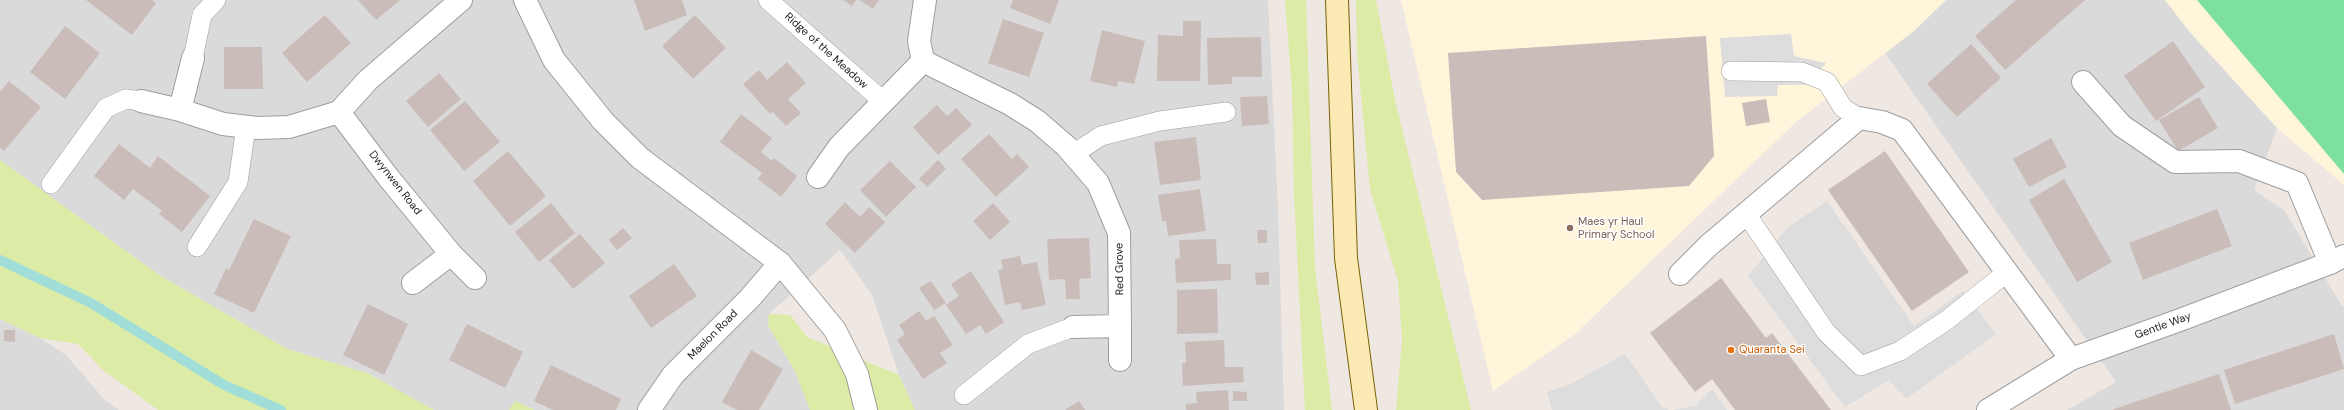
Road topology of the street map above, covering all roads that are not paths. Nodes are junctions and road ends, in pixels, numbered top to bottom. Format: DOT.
graph roads {
  1 [pos="216,0"];
  2 [pos="461,0"];
  3 [pos="525,0"];
  4 [pos="768,0"];
  5 [pos="925,0"];
  6 [pos="1337,0"];
  7 [pos="193,58"];
  8 [pos="923,61"];
  9 [pos="1731,71"];
  10 [pos="2083,82"];
  11 [pos="141,100"];
  12 [pos="884,102"];
  13 [pos="180,110"];
  14 [pos="339,112"];
  15 [pos="1226,112"];
  16 [pos="1859,118"];
  17 [pos="246,127"];
  18 [pos="1073,154"];
  19 [pos="818,177"];
  20 [pos="51,184"];
  21 [pos="1747,215"];
  22 [pos="197,247"];
  23 [pos="452,254"];
  24 [pos="2337,259"];
  25 [pos="780,263"];
  26 [pos="2006,273"];
  27 [pos="1680,274"];
  28 [pos="475,278"];
  29 [pos="413,283"];
  30 [pos="1073,326"];
  31 [pos="1120,326"];
  32 [pos="2071,359"];
  33 [pos="1120,360"];
  34 [pos="964,394"];
  35 [pos="649,410"];
  36 [pos="866,410"];
  37 [pos="1366,410"];
  38 [pos="1988,410"];
  1 -- 7 [label="lane"];
  2 -- 14 [label="street"];
  3 -- 25 [label="street"];
  4 -- 12 [label="lane, Ridge of the Meadow"];
  5 -- 8 [label="street"];
  6 -- 37 [label="main road"];
  7 -- 13 [label="street"];
  8 -- 12 [label="street"];
  8 -- 18 [label="street, Red Grove"];
  9 -- 16 [label="lane"];
  10 -- 24 [label="street"];
  11 -- 13 [label="street"];
  11 -- 20 [label="lane"];
  12 -- 19 [label="street"];
  13 -- 17 [label="street"];
  14 -- 17 [label="street"];
  14 -- 23 [label="street, Dwynwen Road"];
  15 -- 18 [label="lane"];
  16 -- 21 [label="street"];
  16 -- 26 [label="street"];
  17 -- 22 [label="lane"];
  18 -- 31 [label="street, Red Grove"];
  21 -- 26 [label="lane"];
  21 -- 27 [label="street"];
  23 -- 28 [label="street, Dwynwen Road"];
  23 -- 29 [label="street"];
  24 -- 32 [label="street, Gentle Way"];
  25 -- 35 [label="street, Maelon Road"];
  25 -- 36 [label="street"];
  26 -- 32 [label="street"];
  30 -- 31 [label="street"];
  30 -- 34 [label="lane"];
  31 -- 33 [label="street, Red Grove"];
  32 -- 38 [label="street, Gentle Way"];
}
